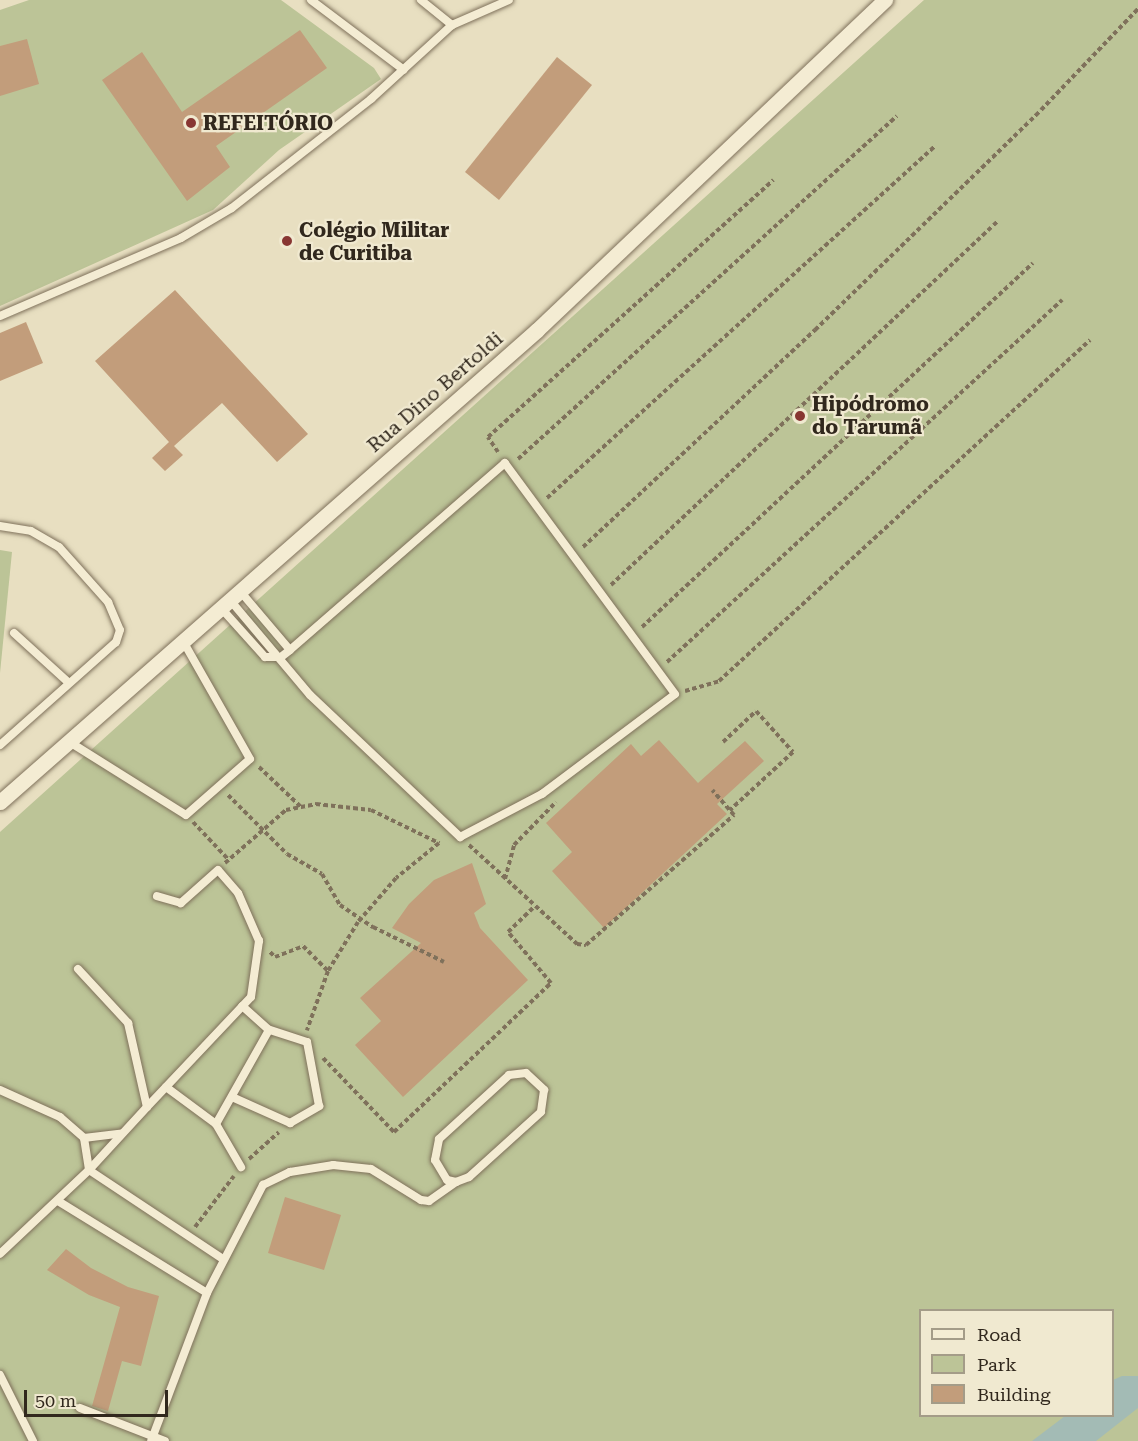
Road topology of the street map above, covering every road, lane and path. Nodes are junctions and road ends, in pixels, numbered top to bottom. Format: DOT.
graph roads {
  1 [pos="311,0"];
  2 [pos="421,0"];
  3 [pos="509,0"];
  4 [pos="885,0"];
  5 [pos="1138,9"];
  6 [pos="453,25"];
  7 [pos="404,70"];
  8 [pos="897,116"];
  9 [pos="935,146"];
  10 [pos="773,180"];
  11 [pos="998,221"];
  12 [pos="1033,263"];
  13 [pos="1062,300"];
  14 [pos="0,316"];
  15 [pos="1090,340"];
  16 [pos="507,465"];
  17 [pos="537,507"];
  18 [pos="0,526"];
  19 [pos="573,556"];
  20 [pos="601,594"];
  21 [pos="230,600"];
  22 [pos="14,633"];
  23 [pos="632,636"];
  24 [pos="183,641"];
  25 [pos="290,650"];
  26 [pos="281,657"];
  27 [pos="658,670"];
  28 [pos="69,683"];
  29 [pos="675,694"];
  30 [pos="68,741"];
  31 [pos="723,742"];
  32 [pos="0,745"];
  33 [pos="250,759"];
  34 [pos="220,785"];
  35 [pos="712,790"];
  36 [pos="1,800"];
  37 [pos="556,802"];
  38 [pos="301,807"];
  39 [pos="730,810"];
  40 [pos="186,815"];
  41 [pos="263,832"];
  42 [pos="460,837"];
  43 [pos="228,859"];
  44 [pos="218,870"];
  45 [pos="505,879"];
  46 [pos="158,896"];
  47 [pos="534,907"];
  48 [pos="259,941"];
  49 [pos="444,962"];
  50 [pos="78,969"];
  51 [pos="328,971"];
  52 [pos="242,1006"];
  53 [pos="269,1030"];
  54 [pos="307,1042"];
  55 [pos="166,1087"];
  56 [pos="0,1090"];
  57 [pos="232,1096"];
  58 [pos="147,1107"];
  59 [pos="216,1124"];
  60 [pos="122,1133"];
  61 [pos="84,1138"];
  62 [pos="241,1167"];
  63 [pos="90,1170"];
  64 [pos="456,1182"];
  65 [pos="58,1201"];
  66 [pos="0,1254"];
  67 [pos="223,1258"];
  68 [pos="207,1293"];
  69 [pos="0,1375"];
  70 [pos="80,1408"];
  71 [pos="152,1439"];
  72 [pos="33,1441"];
  73 [pos="165,1441"];
  1 -- 7 [label="lane"];
  2 -- 6 [label="lane"];
  3 -- 6 [label="lane"];
  4 -- 21 [label="street, Rua Dino Bertoldi"];
  5 -- 19 [label="path"];
  6 -- 7 [label="lane"];
  7 -- 14 [label="lane"];
  8 -- 16 [label="path"];
  9 -- 17 [label="path"];
  10 -- 16 [label="path"];
  11 -- 20 [label="path"];
  12 -- 23 [label="path"];
  13 -- 27 [label="path"];
  15 -- 29 [label="path"];
  16 -- 17 [label="lane"];
  16 -- 25 [label="lane"];
  17 -- 19 [label="lane"];
  18 -- 28 [label="lane"];
  19 -- 20 [label="lane"];
  20 -- 23 [label="lane"];
  21 -- 24 [label="street, Rua Dino Bertoldi"];
  21 -- 25 [label="lane"];
  21 -- 26 [label="lane"];
  21 -- 26 [label="lane"];
  22 -- 28 [label="lane"];
  23 -- 27 [label="lane"];
  24 -- 30 [label="street, Rua Dino Bertoldi"];
  24 -- 33 [label="lane"];
  25 -- 26 [label="lane"];
  26 -- 42 [label="lane"];
  27 -- 29 [label="lane"];
  28 -- 32 [label="lane"];
  29 -- 42 [label="lane"];
  30 -- 36 [label="street, Rua Dino Bertoldi"];
  30 -- 40 [label="lane"];
  31 -- 39 [label="path"];
  33 -- 34 [label="lane"];
  33 -- 38 [label="path"];
  34 -- 40 [label="lane"];
  34 -- 41 [label="path"];
  35 -- 39 [label="path"];
  37 -- 45 [label="path"];
  38 -- 41 [label="path"];
  38 -- 51 [label="path"];
  39 -- 47 [label="path"];
  40 -- 43 [label="path"];
  41 -- 43 [label="path"];
  41 -- 49 [label="path, bridge"];
  42 -- 45 [label="path"];
  43 -- 44 [label="path"];
  44 -- 46 [label="lane"];
  44 -- 48 [label="lane"];
  45 -- 47 [label="path"];
  47 -- 54 [label="path"];
  48 -- 51 [label="path"];
  48 -- 52 [label="lane"];
  50 -- 58 [label="lane"];
  51 -- 54 [label="path"];
  52 -- 53 [label="lane"];
  52 -- 55 [label="lane"];
  53 -- 54 [label="lane"];
  53 -- 57 [label="lane"];
  54 -- 57 [label="lane"];
  55 -- 58 [label="lane"];
  55 -- 59 [label="lane"];
  56 -- 61 [label="lane"];
  57 -- 59 [label="lane"];
  58 -- 60 [label="lane"];
  59 -- 62 [label="lane"];
  60 -- 61 [label="lane"];
  60 -- 63 [label="lane"];
  61 -- 63 [label="lane"];
  63 -- 65 [label="lane"];
  63 -- 67 [label="lane"];
  64 -- 64 [label="lane"];
  64 -- 67 [label="lane"];
  65 -- 66 [label="lane"];
  65 -- 68 [label="lane"];
  67 -- 68 [label="lane"];
  68 -- 71 [label="lane"];
  69 -- 72 [label="lane"];
  70 -- 71 [label="lane"];
  71 -- 73 [label="lane"];
}
